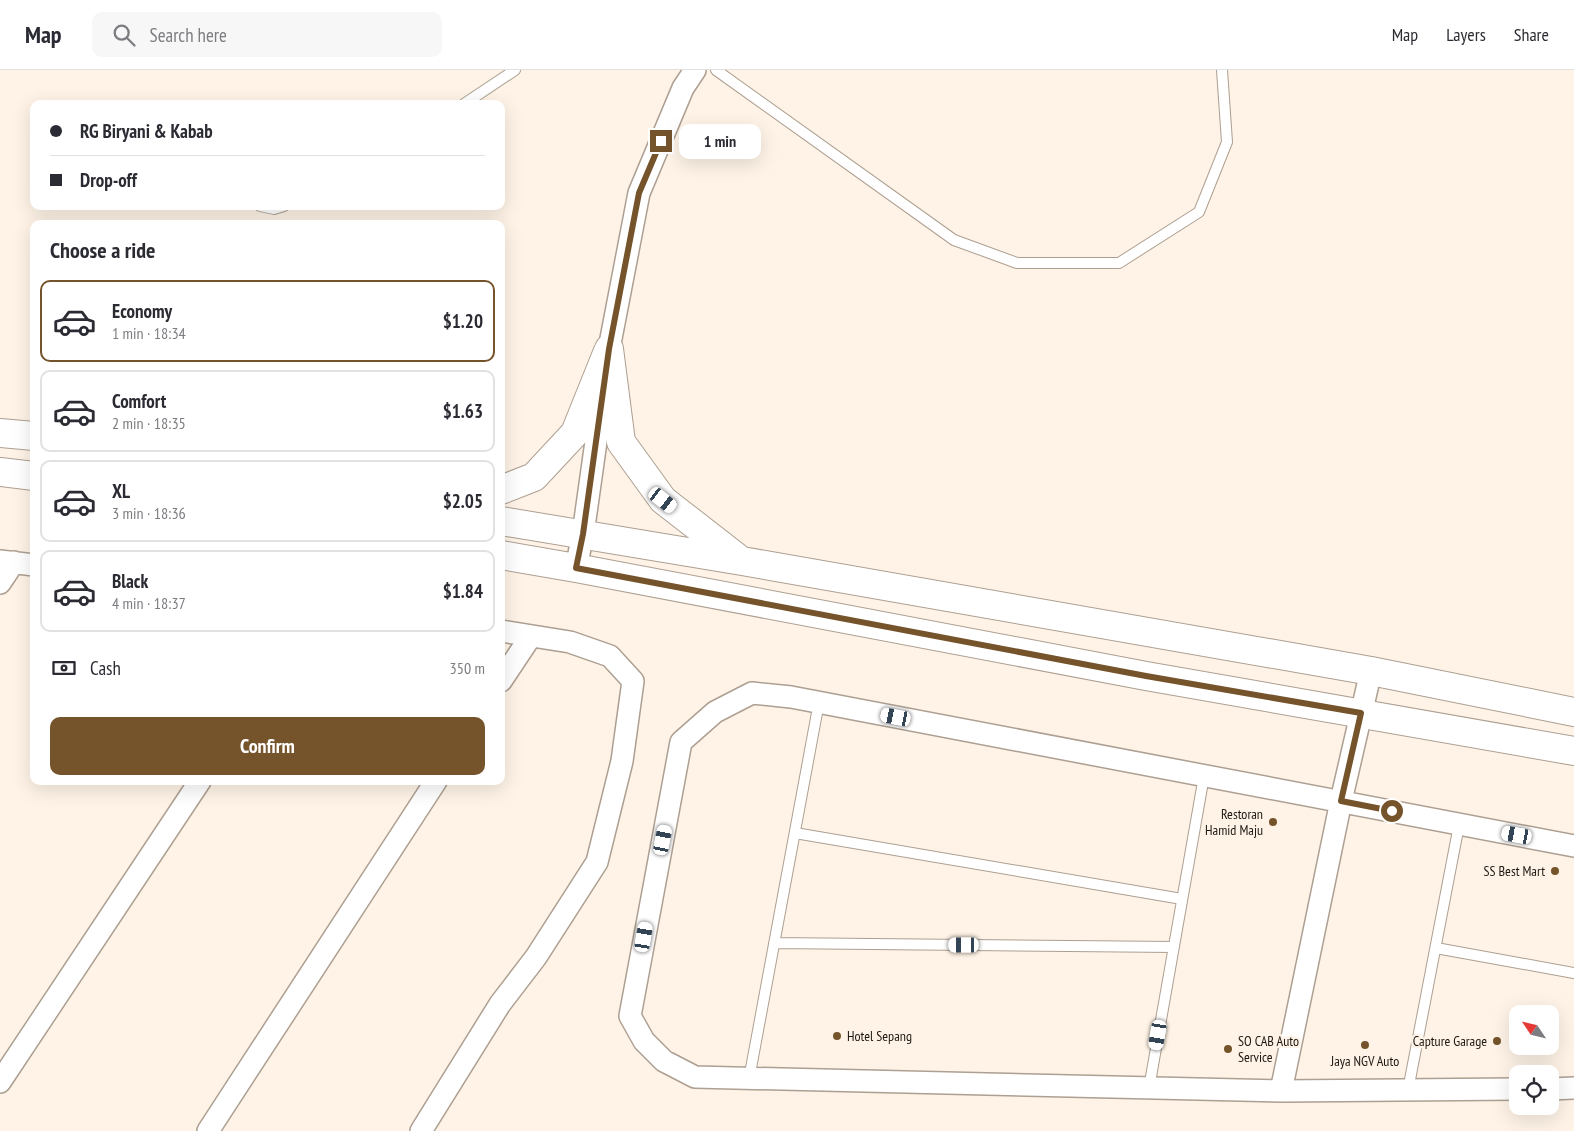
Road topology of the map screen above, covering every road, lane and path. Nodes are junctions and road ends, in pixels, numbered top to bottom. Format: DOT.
graph roads {
  1 [pos="515,70"];
  2 [pos="695,70"];
  3 [pos="716,70"];
  4 [pos="1222,70"];
  5 [pos="470,100"];
  6 [pos="609,349"];
  7 [pos="0,433"];
  8 [pos="30,436"];
  9 [pos="0,472"];
  10 [pos="30,476"];
  11 [pos="505,488"];
  12 [pos="505,522"];
  13 [pos="583,534"];
  14 [pos="505,556"];
  15 [pos="742,561"];
  16 [pos="16,563"];
  17 [pos="576,568"];
  18 [pos="0,583"];
  19 [pos="505,632"];
  20 [pos="531,636"];
  21 [pos="1371,672"];
  22 [pos="505,675"];
  23 [pos="819,702"];
  24 [pos="1574,712"];
  25 [pos="1361,713"];
  26 [pos="1574,751"];
  27 [pos="1204,776"];
  28 [pos="197,785"];
  29 [pos="433,785"];
  30 [pos="1341,801"];
  31 [pos="1460,825"];
  32 [pos="794,833"];
  33 [pos="1574,846"];
  34 [pos="1182,899"];
  35 [pos="774,944"];
  36 [pos="1174,947"];
  37 [pos="1436,948"];
  38 [pos="1574,973"];
  39 [pos="749,1079"];
  40 [pos="0,1082"];
  41 [pos="1149,1088"];
  42 [pos="1574,1088"];
  43 [pos="1509,1089"];
  44 [pos="1559,1089"];
  45 [pos="1408,1090"];
  46 [pos="1281,1091"];
  47 [pos="208,1131"];
  48 [pos="421,1131"];
  1 -- 5 [label="lane"];
  2 -- 6 [label="street"];
  3 -- 4 [label="lane"];
  6 -- 11 [label="main road"];
  6 -- 13 [label="street"];
  6 -- 15 [label="main road"];
  7 -- 8 [label="main road"];
  9 -- 10 [label="main road"];
  12 -- 13 [label="main road"];
  13 -- 15 [label="main road"];
  13 -- 17 [label="street"];
  14 -- 17 [label="main road"];
  15 -- 21 [label="main road"];
  16 -- 18 [label="street"];
  17 -- 25 [label="main road"];
  19 -- 20 [label="street"];
  20 -- 22 [label="street"];
  20 -- 48 [label="street"];
  21 -- 24 [label="main road"];
  21 -- 25 [label="street"];
  23 -- 27 [label="street"];
  23 -- 32 [label="lane"];
  23 -- 39 [label="street"];
  25 -- 26 [label="main road"];
  25 -- 30 [label="street"];
  27 -- 30 [label="street"];
  27 -- 34 [label="lane"];
  28 -- 40 [label="street"];
  29 -- 47 [label="street"];
  30 -- 31 [label="street"];
  30 -- 46 [label="street"];
  31 -- 33 [label="street"];
  31 -- 37 [label="lane"];
  32 -- 34 [label="lane"];
  32 -- 35 [label="lane"];
  34 -- 36 [label="lane"];
  35 -- 36 [label="lane"];
  35 -- 39 [label="lane"];
  36 -- 41 [label="lane"];
  37 -- 38 [label="lane"];
  37 -- 45 [label="lane"];
  39 -- 41 [label="street"];
  41 -- 46 [label="street"];
  42 -- 44 [label="street"];
  43 -- 45 [label="street"];
  45 -- 46 [label="street"];
}
